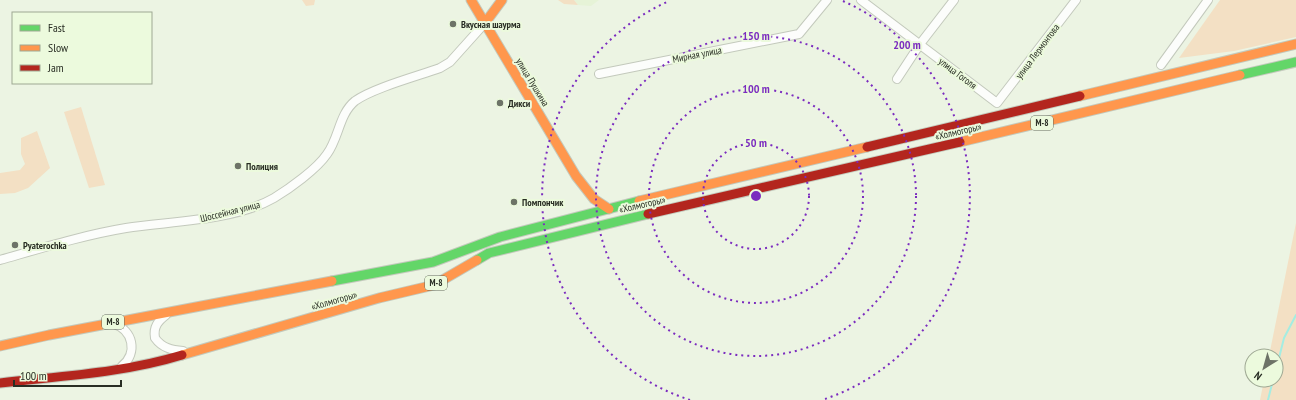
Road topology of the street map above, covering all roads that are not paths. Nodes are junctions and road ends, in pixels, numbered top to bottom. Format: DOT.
graph roads {
  1 [pos="471,0"];
  2 [pos="502,0"];
  3 [pos="827,0"];
  4 [pos="861,0"];
  5 [pos="954,0"];
  6 [pos="1076,0"];
  7 [pos="1208,0"];
  8 [pos="485,23"];
  9 [pos="920,44"];
  10 [pos="1296,44"];
  11 [pos="1296,62"];
  12 [pos="1161,66"];
  13 [pos="599,74"];
  14 [pos="897,79"];
  15 [pos="997,103"];
  16 [pos="576,176"];
  17 [pos="583,208"];
  18 [pos="609,209"];
  19 [pos="0,260"];
  20 [pos="178,310"];
  21 [pos="104,324"];
  22 [pos="0,346"];
  23 [pos="190,352"];
  24 [pos="114,369"];
  25 [pos="0,383"];
  1 -- 8 [label="main road, улица Пушкина"];
  2 -- 8 [label="main road"];
  3 -- 13 [label="street, Мирная улица"];
  4 -- 9 [label="street, улица Гоголя"];
  5 -- 9 [label="street"];
  6 -- 15 [label="street, улица Лермонтова"];
  7 -- 12 [label="street"];
  8 -- 16 [label="main road, улица Пушкина"];
  8 -- 19 [label="street, Шоссейная улица"];
  9 -- 14 [label="street"];
  9 -- 15 [label="street, улица Гоголя"];
  10 -- 18 [label="main road, «Холмогоры» / М-8"];
  11 -- 23 [label="main road, «Холмогоры» / М-8"];
  16 -- 17 [label="main road"];
  16 -- 18 [label="main road"];
  17 -- 18 [label="main road, «Холмогоры» / М-8"];
  17 -- 20 [label="main road, «Холмогоры» / М-8"];
  20 -- 21 [label="main road, «Холмогоры» / М-8"];
  20 -- 23 [label="street"];
  21 -- 22 [label="main road, «Холмогоры» / М-8"];
  21 -- 24 [label="street"];
  23 -- 24 [label="main road, «Холмогоры» / М-8"];
  24 -- 25 [label="main road, «Холмогоры» / М-8"];
}
